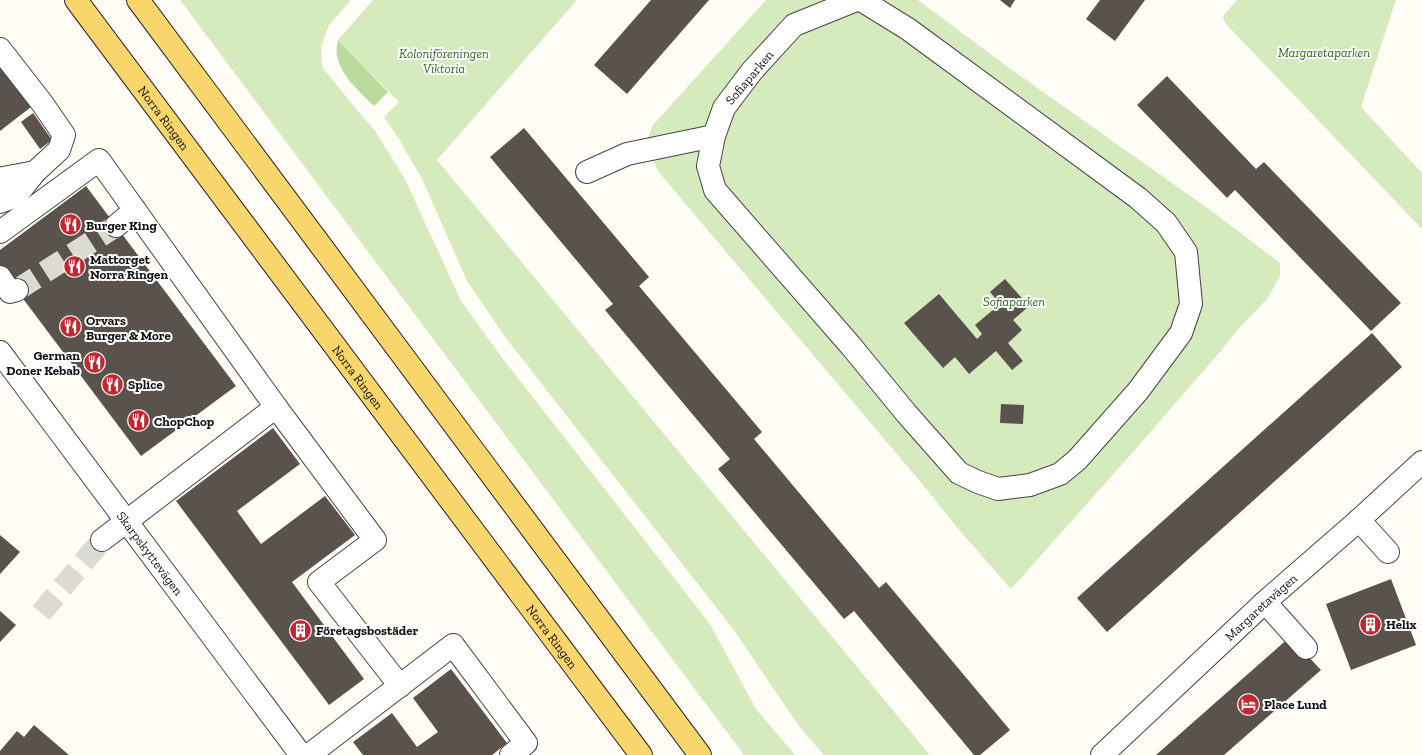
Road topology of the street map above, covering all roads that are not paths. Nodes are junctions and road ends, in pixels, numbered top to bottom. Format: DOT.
graph roads {
  1 [pos="76,0"];
  2 [pos="138,0"];
  3 [pos="856,0"];
  4 [pos="861,0"];
  5 [pos="0,49"];
  6 [pos="714,136"];
  7 [pos="35,172"];
  8 [pos="587,172"];
  9 [pos="0,181"];
  10 [pos="0,202"];
  11 [pos="135,210"];
  12 [pos="116,226"];
  13 [pos="0,232"];
  14 [pos="0,277"];
  15 [pos="17,290"];
  16 [pos="0,352"];
  17 [pos="276,407"];
  18 [pos="1422,462"];
  19 [pos="1359,520"];
  20 [pos="126,521"];
  21 [pos="102,540"];
  22 [pos="1388,552"];
  23 [pos="1265,602"];
  24 [pos="1306,648"];
  25 [pos="400,686"];
  26 [pos="301,755"];
  27 [pos="310,755"];
  28 [pos="511,755"];
  29 [pos="640,755"];
  30 [pos="700,755"];
  31 [pos="1102,755"];
  1 -- 29 [label="main road, Norra Ringen"];
  2 -- 30 [label="main road"];
  3 -- 6 [label="street, Sofiaparken"];
  4 -- 6 [label="street, Sofiaparken"];
  5 -- 7 [label="street"];
  6 -- 8 [label="street"];
  7 -- 9 [label="street"];
  7 -- 10 [label="street"];
  11 -- 12 [label="street"];
  11 -- 13 [label="street"];
  11 -- 17 [label="street"];
  14 -- 15 [label="street"];
  16 -- 20 [label="street, Skarpskyttevägen"];
  17 -- 20 [label="street"];
  17 -- 25 [label="street"];
  18 -- 19 [label="street, Margaretavägen"];
  19 -- 22 [label="street"];
  19 -- 23 [label="street, Margaretavägen"];
  20 -- 21 [label="street"];
  20 -- 26 [label="street, Skarpskyttevägen"];
  23 -- 24 [label="street"];
  23 -- 31 [label="street, Margaretavägen"];
  25 -- 27 [label="street"];
  25 -- 28 [label="street"];
}
